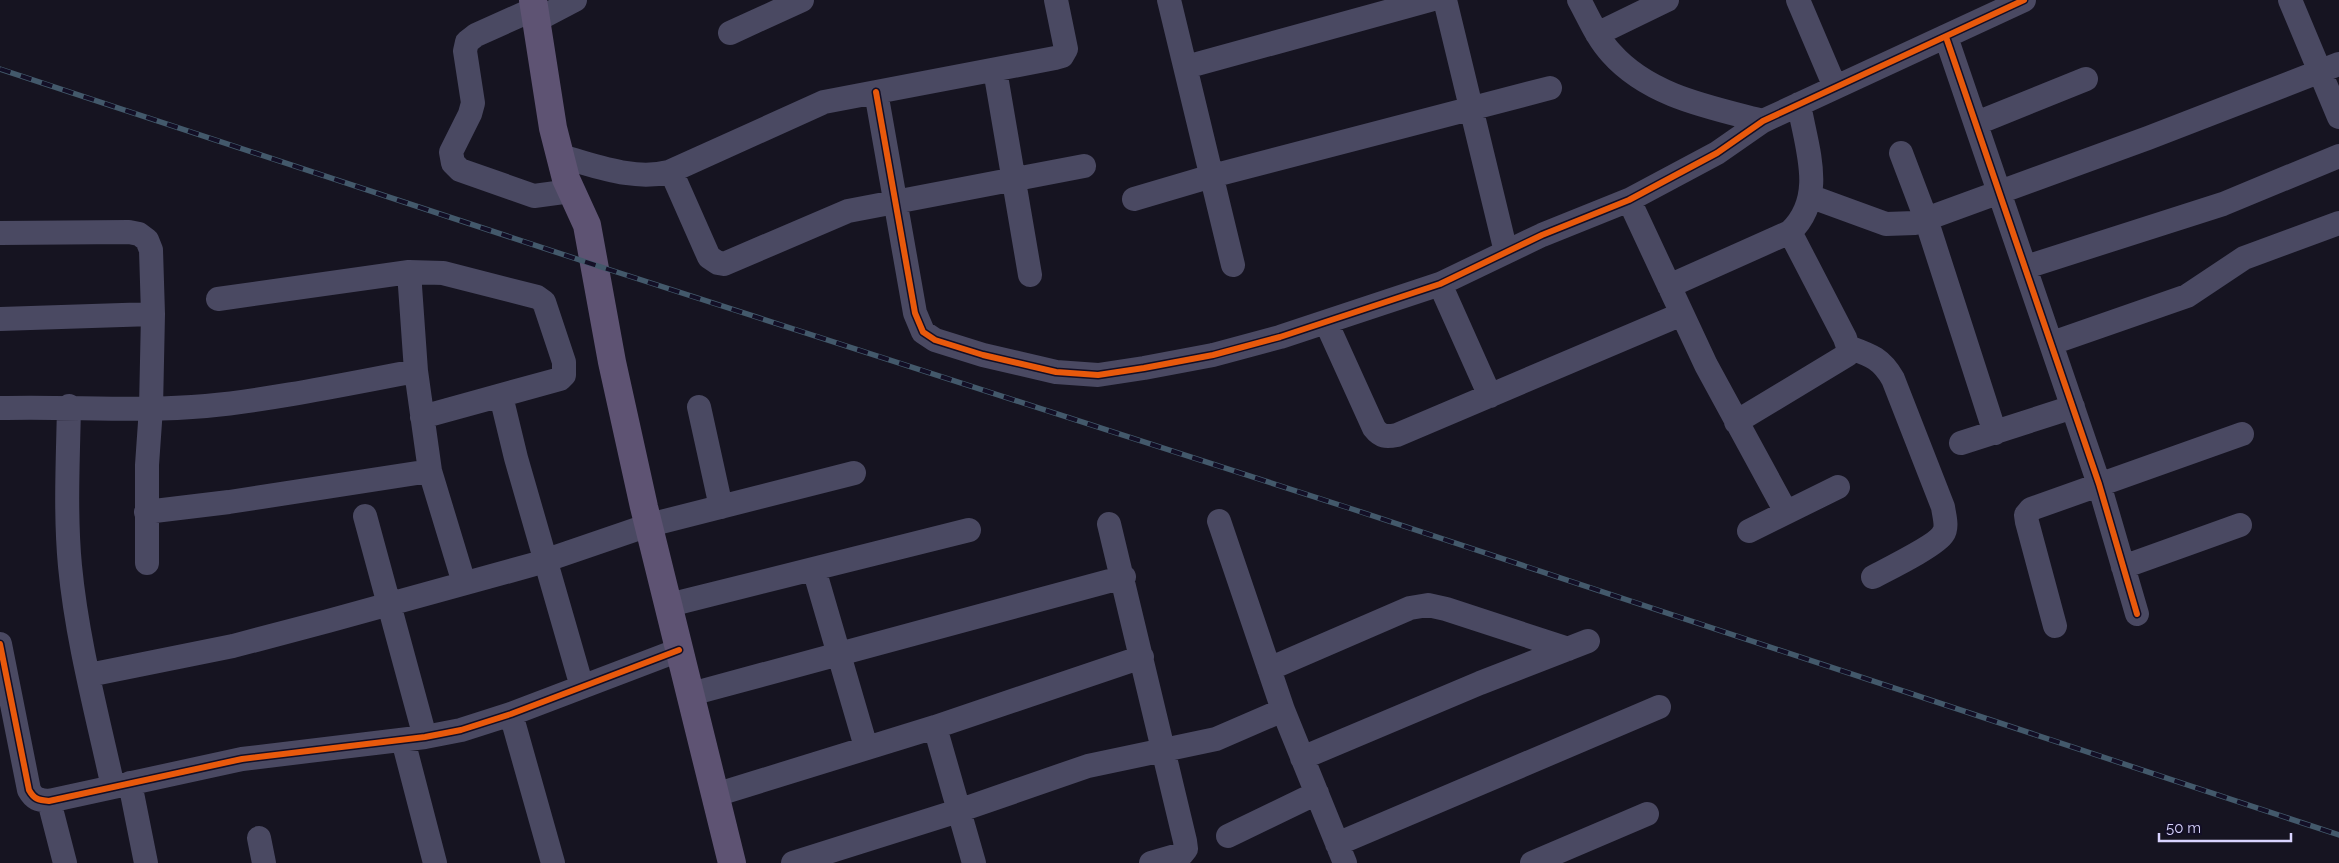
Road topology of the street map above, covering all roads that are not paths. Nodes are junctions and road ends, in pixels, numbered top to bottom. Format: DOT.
graph roads {
  1 [pos="575,0"];
  2 [pos="1056,0"];
  3 [pos="1169,0"];
  4 [pos="1430,0"];
  5 [pos="1445,0"];
  6 [pos="1579,0"];
  7 [pos="1667,0"];
  8 [pos="1798,0"];
  9 [pos="2024,0"];
  10 [pos="2290,0"];
  11 [pos="794,2"];
  12 [pos="534,10"];
  13 [pos="730,33"];
  14 [pos="1597,34"];
  15 [pos="1927,46"];
  16 [pos="1186,67"];
  17 [pos="2329,68"];
  18 [pos="995,70"];
  19 [pos="2086,79"];
  20 [pos="1835,87"];
  21 [pos="1550,88"];
  22 [pos="876,92"];
  23 [pos="1799,104"];
  24 [pos="1470,108"];
  25 [pos="2339,117"];
  26 [pos="1763,121"];
  27 [pos="1977,123"];
  28 [pos="1901,153"];
  29 [pos="559,156"];
  30 [pos="2339,156"];
  31 [pos="1084,166"];
  32 [pos="671,171"];
  33 [pos="1212,176"];
  34 [pos="1014,179"];
  35 [pos="571,191"];
  36 [pos="2000,191"];
  37 [pos="1812,198"];
  38 [pos="1134,199"];
  39 [pos="1629,200"];
  40 [pos="895,201"];
  41 [pos="1926,219"];
  42 [pos="2339,222"];
  43 [pos="1790,232"];
  44 [pos="0,233"];
  45 [pos="1506,252"];
  46 [pos="1232,265"];
  47 [pos="2026,267"];
  48 [pos="409,272"];
  49 [pos="1030,274"];
  50 [pos="1440,284"];
  51 [pos="1669,286"];
  52 [pos="218,299"];
  53 [pos="153,314"];
  54 [pos="1682,314"];
  55 [pos="0,319"];
  56 [pos="1326,322"];
  57 [pos="2052,343"];
  58 [pos="1848,346"];
  59 [pos="416,371"];
  60 [pos="501,396"];
  61 [pos="1490,396"];
  62 [pos="69,406"];
  63 [pos="699,407"];
  64 [pos="2073,407"];
  65 [pos="0,408"];
  66 [pos="151,408"];
  67 [pos="422,417"];
  68 [pos="1736,422"];
  69 [pos="1995,433"];
  70 [pos="2242,434"];
  71 [pos="1961,444"];
  72 [pos="430,471"];
  73 [pos="854,473"];
  74 [pos="2099,484"];
  75 [pos="1838,487"];
  76 [pos="721,507"];
  77 [pos="146,512"];
  78 [pos="1786,512"];
  79 [pos="365,516"];
  80 [pos="1219,521"];
  81 [pos="1109,524"];
  82 [pos="649,525"];
  83 [pos="2240,525"];
  84 [pos="969,530"];
  85 [pos="1749,531"];
  86 [pos="546,561"];
  87 [pos="147,563"];
  88 [pos="2123,567"];
  89 [pos="814,569"];
  90 [pos="1124,577"];
  91 [pos="1873,577"];
  92 [pos="464,584"];
  93 [pos="389,604"];
  94 [pos="669,605"];
  95 [pos="2137,614"];
  96 [pos="2055,626"];
  97 [pos="0,644"];
  98 [pos="679,650"];
  99 [pos="839,655"];
  100 [pos="1142,657"];
  101 [pos="1269,669"];
  102 [pos="89,675"];
  103 [pos="582,687"];
  104 [pos="691,694"];
  105 [pos="1659,707"];
  106 [pos="1283,710"];
  107 [pos="511,714"];
  108 [pos="934,727"];
  109 [pos="414,739"];
  110 [pos="866,747"];
  111 [pos="1164,749"];
  112 [pos="1302,758"];
  113 [pos="121,785"];
  114 [pos="1317,793"];
  115 [pos="715,795"];
  116 [pos="49,801"];
  117 [pos="958,811"];
  118 [pos="1647,814"];
  119 [pos="1228,836"];
  120 [pos="259,838"];
  121 [pos="1341,853"];
  122 [pos="65,863"];
  123 [pos="146,863"];
  124 [pos="264,863"];
  125 [pos="435,863"];
  126 [pos="553,863"];
  127 [pos="732,863"];
  128 [pos="793,863"];
  129 [pos="974,863"];
  130 [pos="1151,863"];
  131 [pos="1532,863"];
  1 -- 12 [label="street"];
  2 -- 18 [label="street"];
  3 -- 16 [label="street"];
  4 -- 16 [label="street"];
  5 -- 24 [label="street"];
  6 -- 14 [label="street"];
  7 -- 14 [label="street"];
  8 -- 20 [label="street"];
  9 -- 15 [label="street"];
  10 -- 17 [label="street"];
  11 -- 13 [label="street"];
  12 -- 29 [label="main road"];
  12 -- 35 [label="street"];
  14 -- 26 [label="street"];
  15 -- 20 [label="street"];
  15 -- 27 [label="street"];
  16 -- 33 [label="street"];
  17 -- 25 [label="street"];
  17 -- 36 [label="street"];
  18 -- 22 [label="street"];
  18 -- 34 [label="street"];
  19 -- 27 [label="street"];
  20 -- 23 [label="street"];
  21 -- 24 [label="street"];
  22 -- 32 [label="street"];
  22 -- 40 [label="street"];
  23 -- 26 [label="street"];
  23 -- 37 [label="street"];
  24 -- 33 [label="street"];
  24 -- 45 [label="street"];
  26 -- 39 [label="street"];
  27 -- 36 [label="street"];
  28 -- 41 [label="street"];
  29 -- 32 [label="street"];
  29 -- 35 [label="main road"];
  30 -- 47 [label="street"];
  31 -- 34 [label="street"];
  32 -- 40 [label="street"];
  33 -- 38 [label="street"];
  33 -- 46 [label="street"];
  34 -- 40 [label="street"];
  34 -- 49 [label="street"];
  35 -- 82 [label="main road"];
  36 -- 41 [label="street"];
  36 -- 47 [label="street"];
  37 -- 41 [label="street"];
  37 -- 43 [label="street"];
  39 -- 45 [label="street"];
  39 -- 51 [label="street"];
  40 -- 56 [label="street"];
  41 -- 69 [label="street"];
  42 -- 57 [label="street"];
  43 -- 51 [label="street"];
  43 -- 58 [label="street"];
  44 -- 53 [label="street"];
  45 -- 50 [label="street"];
  47 -- 57 [label="street"];
  48 -- 52 [label="street"];
  48 -- 59 [label="street"];
  48 -- 60 [label="street"];
  50 -- 56 [label="street"];
  50 -- 61 [label="street"];
  51 -- 54 [label="street"];
  53 -- 55 [label="street"];
  53 -- 66 [label="street"];
  54 -- 61 [label="street"];
  54 -- 68 [label="street"];
  56 -- 61 [label="street"];
  57 -- 64 [label="street"];
  58 -- 68 [label="street"];
  58 -- 91 [label="street"];
  59 -- 66 [label="street"];
  59 -- 67 [label="street"];
  60 -- 67 [label="street"];
  60 -- 86 [label="street"];
  62 -- 65 [label="street"];
  62 -- 66 [label="street"];
  62 -- 102 [label="street"];
  63 -- 76 [label="street"];
  64 -- 69 [label="street"];
  64 -- 74 [label="street"];
  66 -- 77 [label="street"];
  67 -- 72 [label="street"];
  68 -- 78 [label="street"];
  69 -- 71 [label="street"];
  70 -- 74 [label="street"];
  72 -- 77 [label="street"];
  72 -- 92 [label="street"];
  73 -- 76 [label="street"];
  74 -- 88 [label="street"];
  74 -- 96 [label="street"];
  75 -- 78 [label="street"];
  76 -- 82 [label="street"];
  77 -- 87 [label="street"];
  78 -- 85 [label="street"];
  79 -- 93 [label="street"];
  80 -- 101 [label="street"];
  81 -- 90 [label="street"];
  82 -- 86 [label="street"];
  82 -- 94 [label="main road"];
  83 -- 88 [label="street"];
  84 -- 89 [label="street"];
  86 -- 92 [label="street"];
  86 -- 103 [label="street"];
  88 -- 95 [label="street"];
  89 -- 94 [label="street"];
  89 -- 99 [label="street"];
  90 -- 99 [label="street"];
  90 -- 100 [label="street"];
  92 -- 93 [label="street"];
  93 -- 102 [label="street"];
  93 -- 109 [label="street"];
  94 -- 98 [label="main road"];
  97 -- 116 [label="street"];
  98 -- 103 [label="street"];
  98 -- 104 [label="main road"];
  99 -- 104 [label="street"];
  99 -- 110 [label="street"];
  100 -- 108 [label="street"];
  100 -- 111 [label="street"];
  101 -- 106 [label="street"];
  101 -- 112 [label="street"];
  102 -- 113 [label="street"];
  103 -- 107 [label="street"];
  104 -- 115 [label="main road"];
  105 -- 121 [label="street"];
  106 -- 111 [label="street"];
  106 -- 112 [label="street"];
  107 -- 109 [label="street"];
  107 -- 126 [label="street"];
  108 -- 110 [label="street"];
  108 -- 117 [label="street"];
  109 -- 113 [label="street"];
  109 -- 125 [label="street"];
  110 -- 115 [label="street"];
  111 -- 117 [label="street"];
  111 -- 130 [label="street"];
  112 -- 114 [label="street"];
  113 -- 116 [label="street"];
  113 -- 123 [label="street"];
  114 -- 119 [label="street"];
  114 -- 121 [label="street"];
  115 -- 127 [label="main road"];
  116 -- 122 [label="street"];
  117 -- 128 [label="street"];
  117 -- 129 [label="street"];
  118 -- 131 [label="street"];
  120 -- 124 [label="street"];
}
